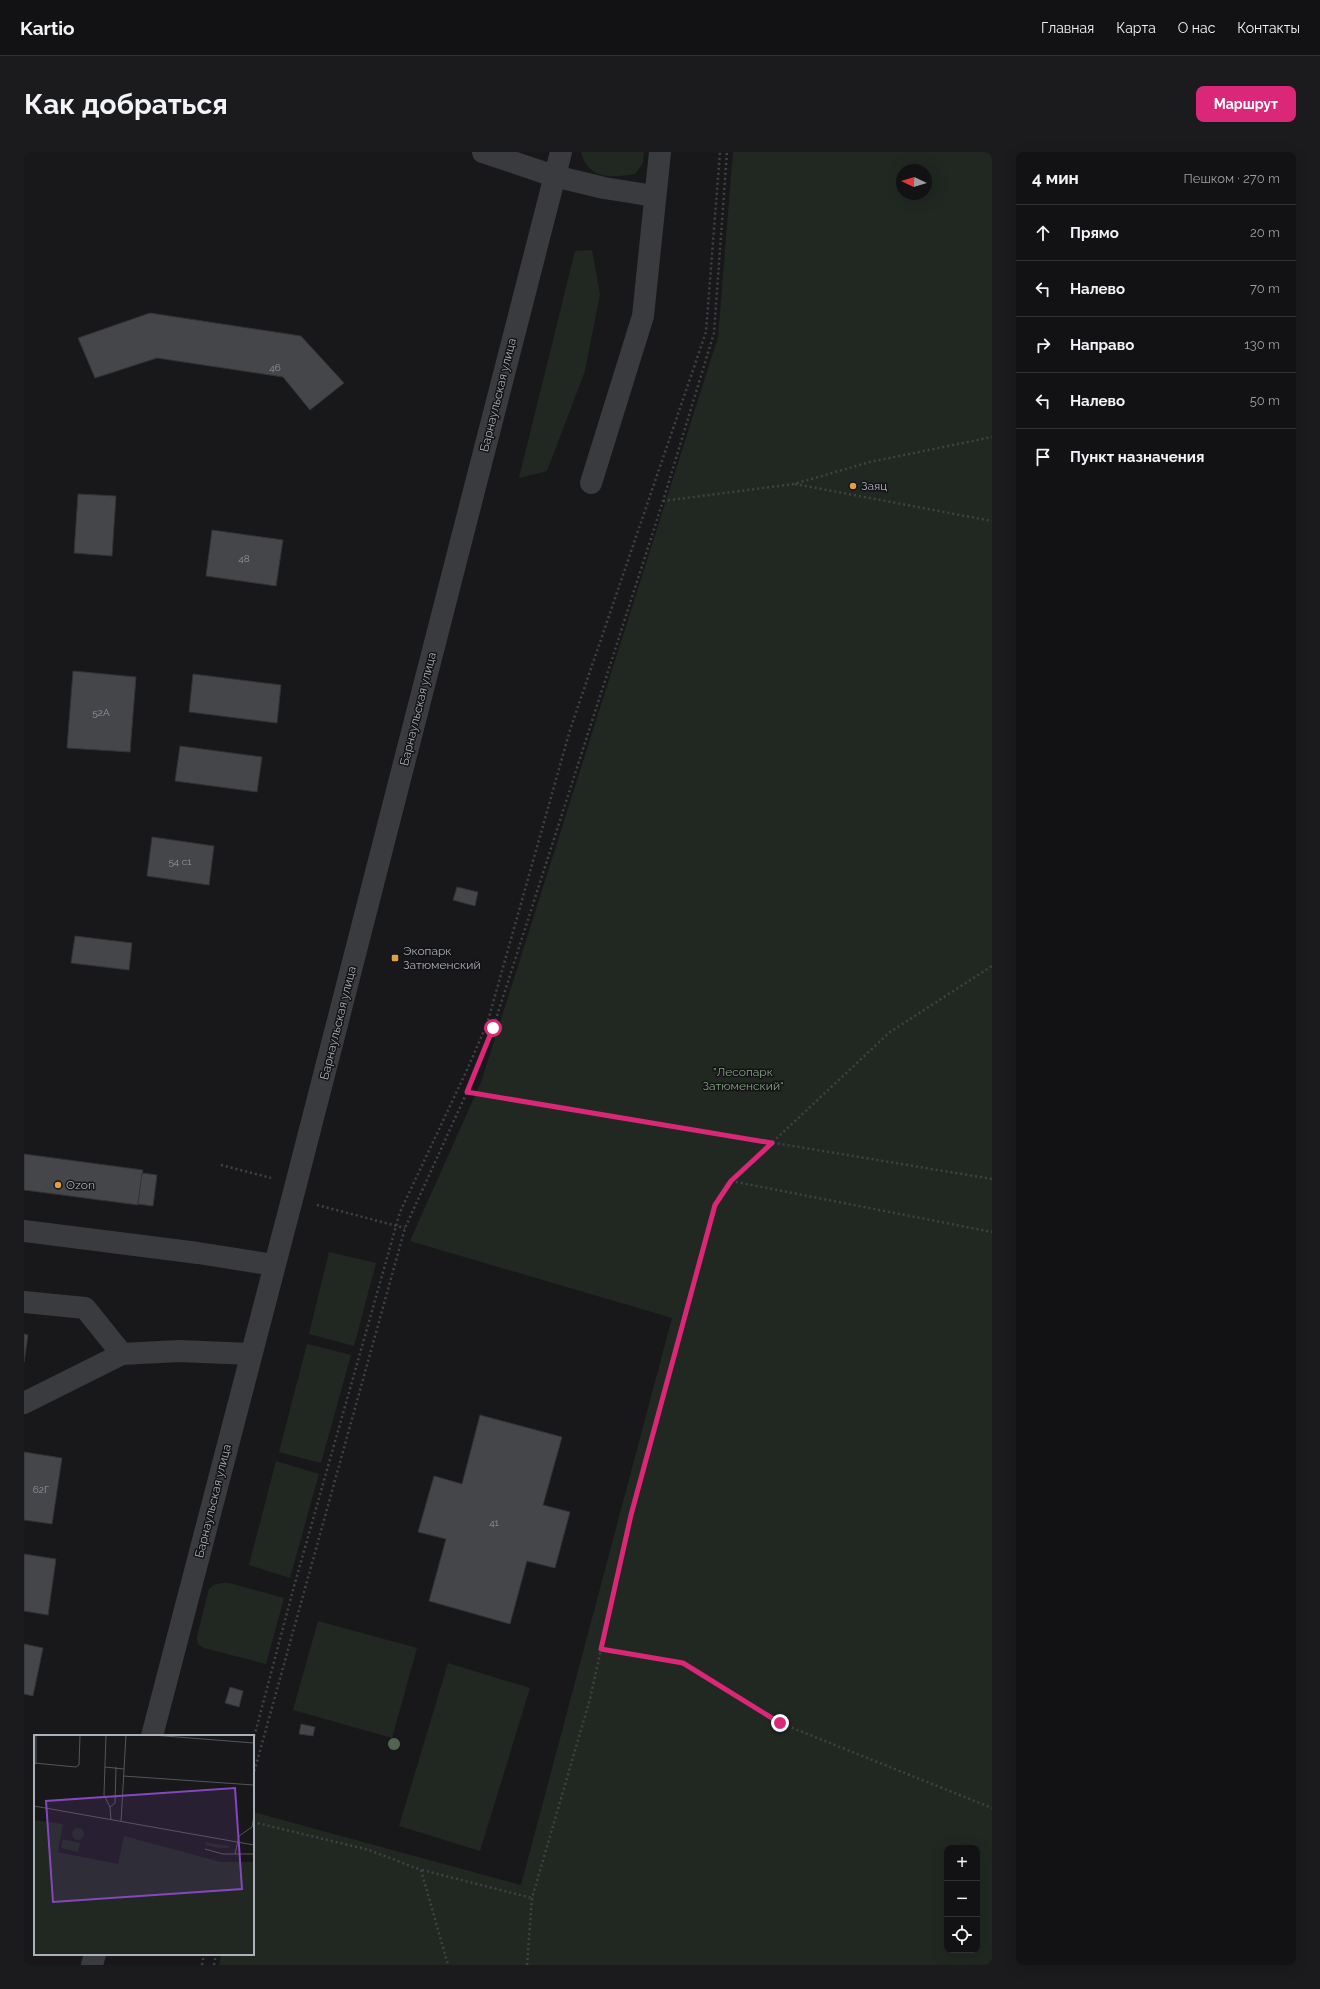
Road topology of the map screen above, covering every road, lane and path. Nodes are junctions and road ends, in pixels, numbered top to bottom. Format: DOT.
graph roads {
  1 [pos="483,152"];
  2 [pos="561,152"];
  3 [pos="660,152"];
  4 [pos="720,152"];
  5 [pos="727,152"];
  6 [pos="554,176"];
  7 [pos="654,196"];
  8 [pos="992,437"];
  9 [pos="591,484"];
  10 [pos="794,484"];
  11 [pos="663,501"];
  12 [pos="992,521"];
  13 [pos="992,966"];
  14 [pos="467,1092"];
  15 [pos="772,1143"];
  16 [pos="992,1179"];
  17 [pos="731,1181"];
  18 [pos="24,1232"];
  19 [pos="992,1232"];
  20 [pos="274,1265"];
  21 [pos="24,1302"];
  22 [pos="122,1354"];
  23 [pos="251,1354"];
  24 [pos="24,1403"];
  25 [pos="601,1649"];
  26 [pos="152,1735"];
  27 [pos="254,1737"];
  28 [pos="254,1772"];
  29 [pos="992,1808"];
  30 [pos="254,1822"];
  31 [pos="422,1870"];
  32 [pos="532,1898"];
  33 [pos="95,1955"];
  34 [pos="204,1955"];
  35 [pos="216,1955"];
  36 [pos="92,1965"];
  37 [pos="202,1965"];
  38 [pos="214,1965"];
  39 [pos="448,1965"];
  40 [pos="527,1965"];
  1 -- 6 [label="street"];
  2 -- 6 [label="street, Барнаульская улица"];
  3 -- 7 [label="street"];
  4 -- 27 [label="path"];
  5 -- 11 [label="path"];
  6 -- 7 [label="street"];
  6 -- 20 [label="street, Барнаульская улица"];
  7 -- 9 [label="street"];
  8 -- 10 [label="path"];
  10 -- 11 [label="path"];
  10 -- 12 [label="path"];
  11 -- 14 [label="path"];
  13 -- 15 [label="path"];
  14 -- 15 [label="path"];
  14 -- 28 [label="path"];
  15 -- 16 [label="path"];
  15 -- 17 [label="path"];
  17 -- 19 [label="path"];
  17 -- 25 [label="path"];
  18 -- 20 [label="street"];
  20 -- 23 [label="street, Барнаульская улица"];
  21 -- 22 [label="street"];
  22 -- 23 [label="street"];
  22 -- 24 [label="street"];
  23 -- 26 [label="street, Барнаульская улица"];
  25 -- 29 [label="path"];
  25 -- 32 [label="path"];
  30 -- 31 [label="path"];
  31 -- 32 [label="path"];
  31 -- 39 [label="path"];
  32 -- 40 [label="path"];
  33 -- 36 [label="street"];
  34 -- 37 [label="path"];
  35 -- 38 [label="path"];
}
